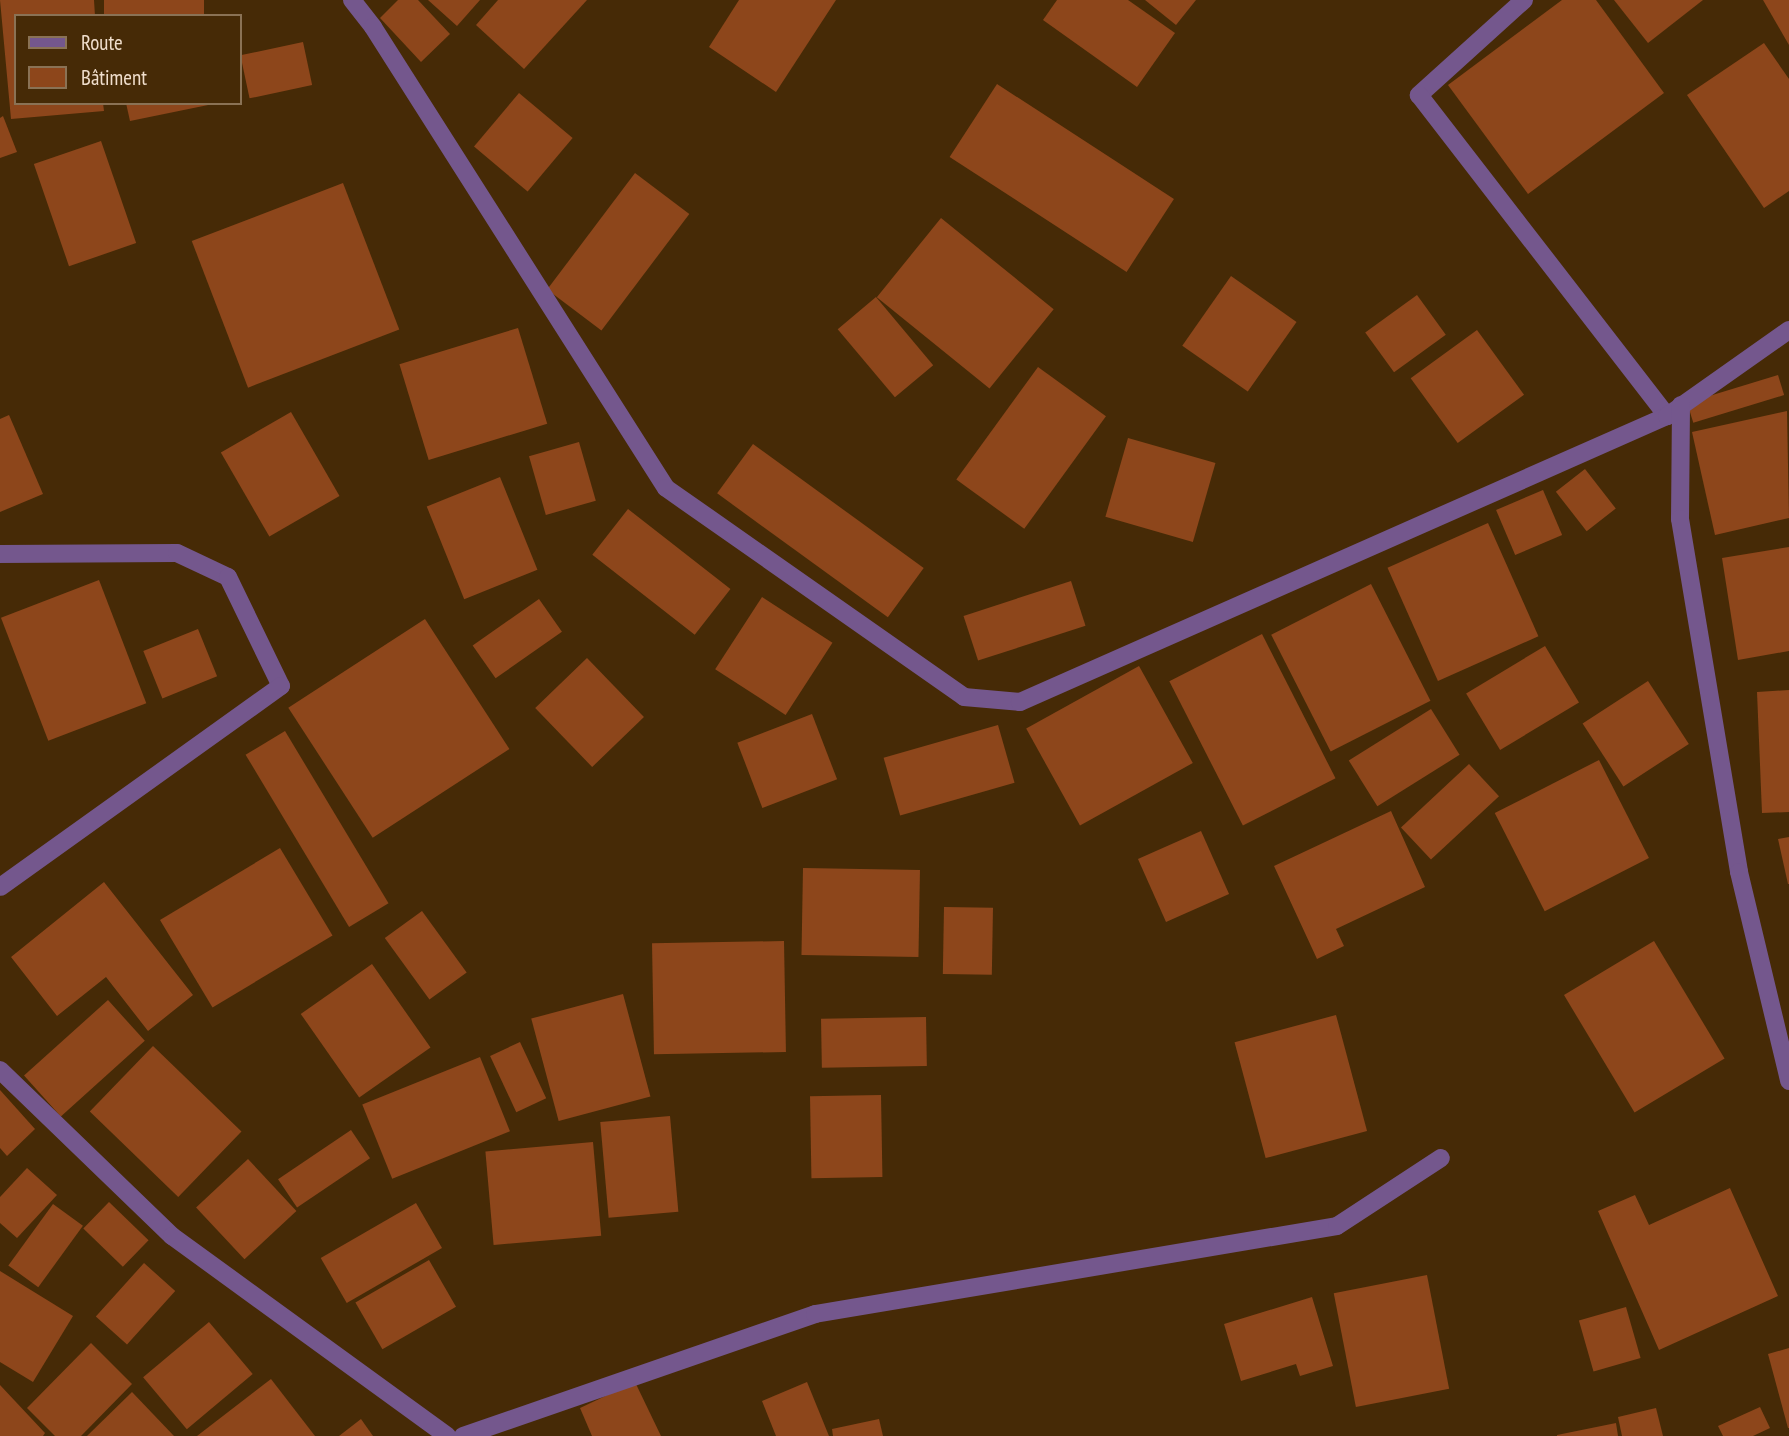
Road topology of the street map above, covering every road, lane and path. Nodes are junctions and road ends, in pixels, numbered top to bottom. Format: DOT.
graph roads {
  1 [pos="352,0"];
  2 [pos="1524,0"];
  3 [pos="1789,330"];
  4 [pos="1674,411"];
  5 [pos="0,554"];
  6 [pos="0,887"];
  7 [pos="0,1070"];
  8 [pos="1789,1081"];
  9 [pos="1441,1157"];
  10 [pos="447,1436"];
  11 [pos="463,1436"];
  1 -- 4 [label="street"];
  2 -- 4 [label="street"];
  3 -- 4 [label="street"];
  4 -- 8 [label="street"];
  5 -- 6 [label="street"];
  7 -- 10 [label="street"];
  9 -- 11 [label="street"];
}
